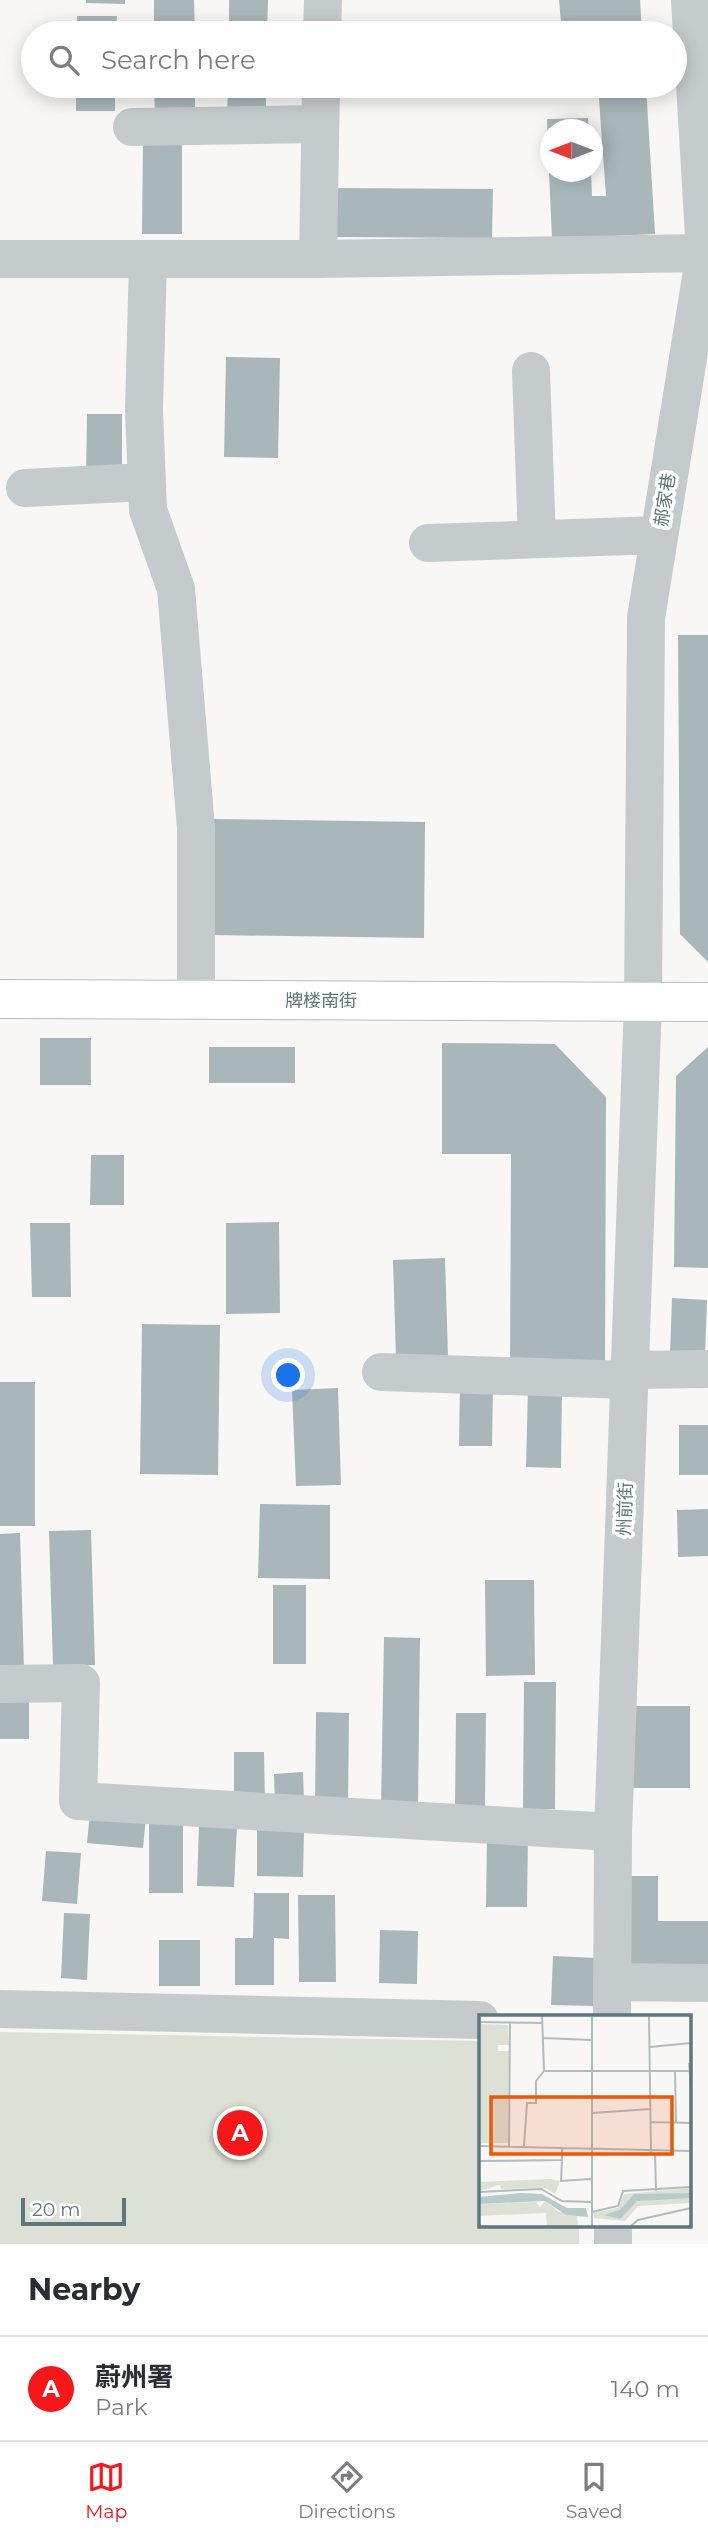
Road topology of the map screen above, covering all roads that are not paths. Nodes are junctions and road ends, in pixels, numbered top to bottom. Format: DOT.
graph roads {
  1 [pos="323,0"];
  2 [pos="690,0"];
  3 [pos="322,21"];
  4 [pos="321,98"];
  5 [pos="320,124"];
  6 [pos="132,127"];
  7 [pos="705,209"];
  8 [pos="705,253"];
  9 [pos="0,259"];
  10 [pos="148,259"];
  11 [pos="318,259"];
  12 [pos="531,371"];
  13 [pos="146,482"];
  14 [pos="24,488"];
  15 [pos="659,535"];
  16 [pos="537,539"];
  17 [pos="428,543"];
  18 [pos="0,999"];
  19 [pos="196,1000"];
  20 [pos="643,1002"];
  21 [pos="708,1002"];
  22 [pos="708,1369"];
  23 [pos="381,1372"];
  24 [pos="629,1375"];
  25 [pos="0,1684"];
  26 [pos="613,1832"];
  27 [pos="708,1983"];
  28 [pos="612,1999"];
  29 [pos="0,2009"];
  30 [pos="479,2020"];
  31 [pos="613,2226"];
  32 [pos="613,2244"];
  1 -- 3 [label="street"];
  2 -- 7 [label="street, 郝家巷"];
  4 -- 5 [label="street"];
  5 -- 6 [label="street"];
  5 -- 11 [label="street"];
  7 -- 8 [label="street, 郝家巷"];
  8 -- 11 [label="street"];
  8 -- 15 [label="street, 郝家巷"];
  9 -- 10 [label="street"];
  10 -- 11 [label="street"];
  10 -- 13 [label="street"];
  12 -- 16 [label="street"];
  13 -- 14 [label="street"];
  13 -- 19 [label="street"];
  15 -- 16 [label="street"];
  15 -- 20 [label="street, 郝家巷"];
  16 -- 17 [label="street"];
  18 -- 19 [label="main road, 牌楼南街"];
  19 -- 20 [label="main road, 牌楼南街"];
  20 -- 21 [label="main road, 牌楼南街"];
  20 -- 24 [label="street, 州前街"];
  22 -- 24 [label="street"];
  23 -- 24 [label="street"];
  24 -- 26 [label="street, 州前街"];
  25 -- 26 [label="street"];
  26 -- 28 [label="street, 州前街"];
  27 -- 28 [label="street"];
  29 -- 30 [label="street"];
  31 -- 32 [label="street"];
}
